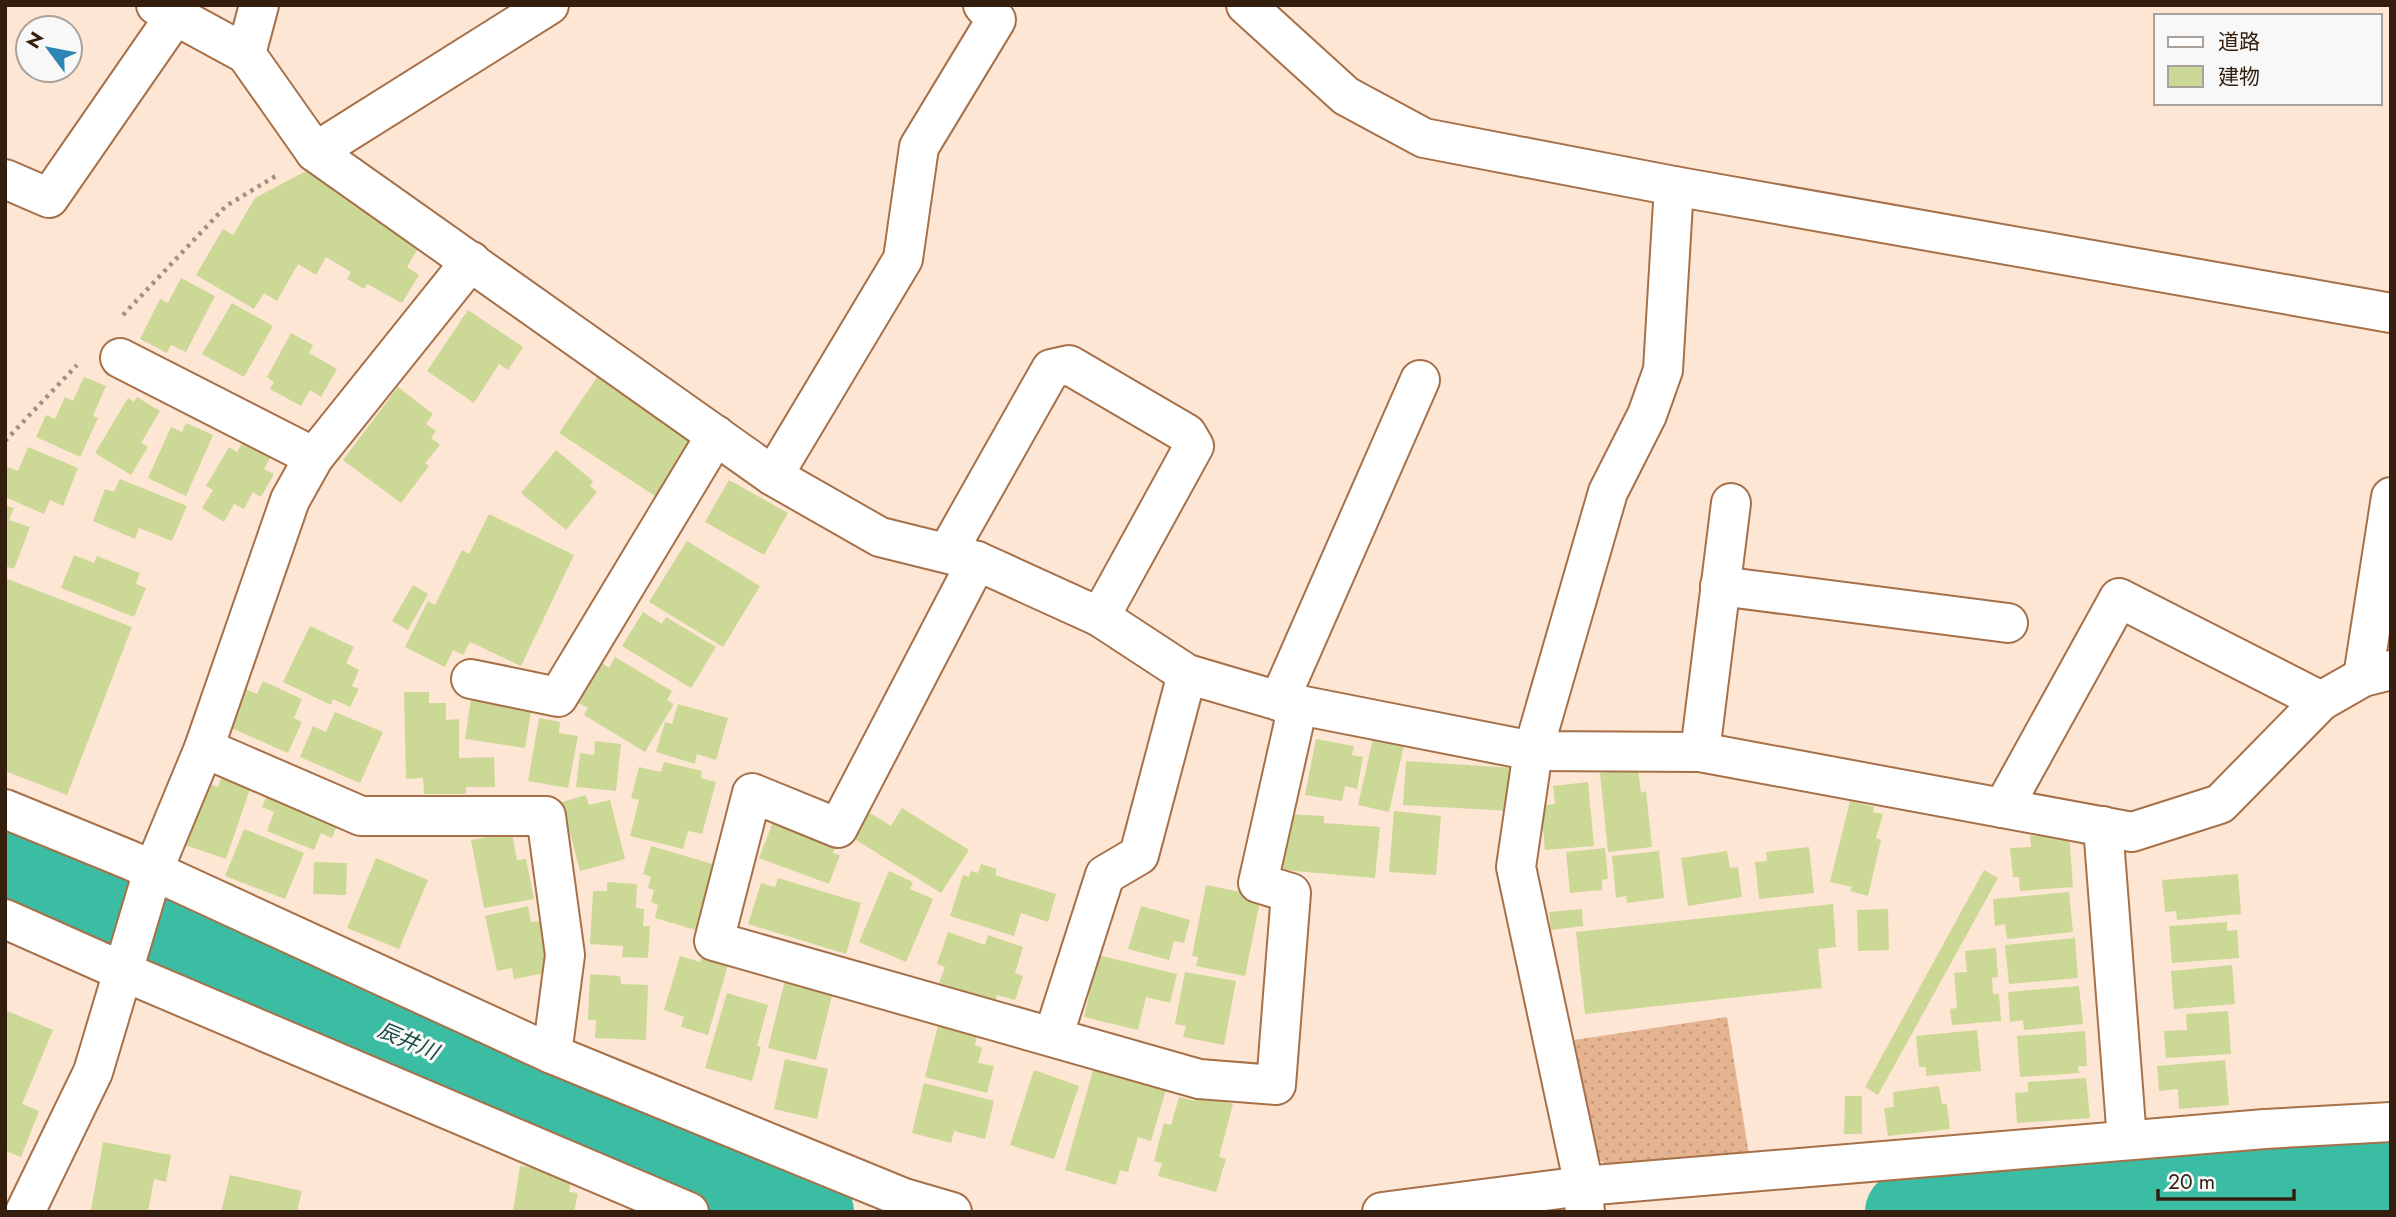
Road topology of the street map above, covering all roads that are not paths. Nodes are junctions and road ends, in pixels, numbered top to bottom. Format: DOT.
graph roads {
  1 [pos="259,5"];
  2 [pos="550,5"];
  3 [pos="983,5"];
  4 [pos="1246,5"];
  5 [pos="165,10"];
  6 [pos="246,54"];
  7 [pos="315,152"];
  8 [pos="5,179"];
  9 [pos="1674,186"];
  10 [pos="471,261"];
  11 [pos="2391,313"];
  12 [pos="118,341"];
  13 [pos="1420,380"];
  14 [pos="716,435"];
  15 [pos="314,457"];
  16 [pos="773,476"];
  17 [pos="2391,497"];
  18 [pos="1731,503"];
  19 [pos="962,557"];
  20 [pos="1720,586"];
  21 [pos="1100,617"];
  22 [pos="2008,623"];
  23 [pos="1187,674"];
  24 [pos="2377,674"];
  25 [pos="471,679"];
  26 [pos="2320,701"];
  27 [pos="1289,703"];
  28 [pos="204,748"];
  29 [pos="1533,751"];
  30 [pos="1700,752"];
  31 [pos="2003,808"];
  32 [pos="5,809"];
  33 [pos="2103,826"];
  34 [pos="152,877"];
  35 [pos="5,919"];
  36 [pos="125,965"];
  37 [pos="1054,1037"];
  38 [pos="552,1055"];
  39 [pos="2391,1122"];
  40 [pos="2127,1140"];
  41 [pos="1584,1196"];
  42 [pos="627,1199"];
  43 [pos="25,1212"];
  44 [pos="690,1212"];
  45 [pos="952,1212"];
  46 [pos="1382,1212"];
  1 -- 6 [label="street"];
  2 -- 7 [label="street"];
  3 -- 16 [label="street"];
  4 -- 9 [label="street"];
  5 -- 6 [label="street"];
  5 -- 8 [label="street"];
  6 -- 7 [label="street"];
  7 -- 10 [label="street"];
  9 -- 11 [label="street"];
  9 -- 29 [label="street"];
  10 -- 14 [label="street"];
  10 -- 15 [label="street"];
  12 -- 15 [label="street"];
  13 -- 27 [label="street"];
  14 -- 16 [label="street"];
  14 -- 25 [label="street"];
  15 -- 28 [label="street"];
  16 -- 19 [label="street"];
  17 -- 24 [label="street"];
  18 -- 20 [label="street"];
  19 -- 21 [label="street"];
  19 -- 21 [label="street"];
  19 -- 37 [label="street"];
  20 -- 22 [label="street"];
  20 -- 30 [label="street"];
  21 -- 23 [label="street"];
  23 -- 27 [label="street"];
  23 -- 37 [label="street"];
  24 -- 26 [label="street"];
  26 -- 31 [label="street"];
  26 -- 33 [label="street"];
  27 -- 29 [label="street"];
  27 -- 37 [label="street"];
  28 -- 34 [label="street"];
  28 -- 38 [label="street"];
  29 -- 30 [label="street"];
  29 -- 41 [label="street"];
  30 -- 31 [label="street"];
  31 -- 33 [label="street"];
  32 -- 34 [label="street"];
  33 -- 40 [label="street"];
  34 -- 36 [label="street"];
  34 -- 38 [label="street"];
  35 -- 36 [label="street"];
  36 -- 42 [label="street"];
  36 -- 43 [label="street"];
  38 -- 45 [label="street"];
  39 -- 40 [label="street"];
  40 -- 41 [label="street"];
  41 -- 46 [label="street"];
  42 -- 44 [label="street"];
}
